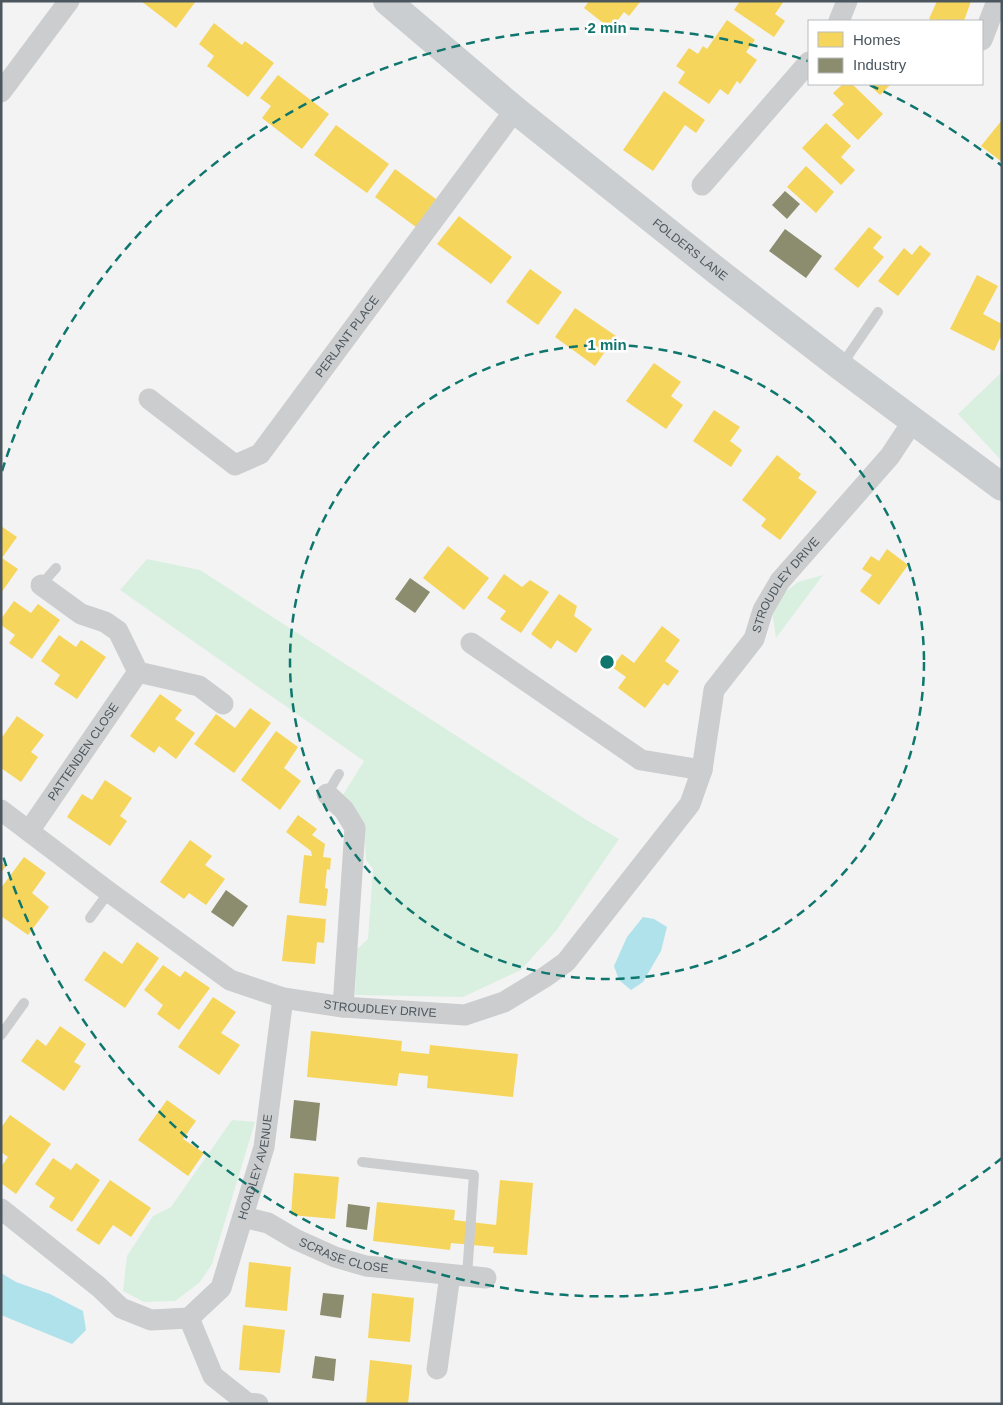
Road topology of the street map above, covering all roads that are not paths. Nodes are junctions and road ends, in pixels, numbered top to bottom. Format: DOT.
graph roads {
  1 [pos="69,1"];
  2 [pos="387,1"];
  3 [pos="847,1"];
  4 [pos="997,1"];
  5 [pos="839,20"];
  6 [pos="983,37"];
  7 [pos="808,63"];
  8 [pos="1,92"];
  9 [pos="514,110"];
  10 [pos="702,185"];
  11 [pos="878,312"];
  12 [pos="840,367"];
  13 [pos="149,399"];
  14 [pos="913,421"];
  15 [pos="1002,487"];
  16 [pos="56,568"];
  17 [pos="42,585"];
  18 [pos="471,643"];
  19 [pos="138,672"];
  20 [pos="224,704"];
  21 [pos="702,770"];
  22 [pos="339,774"];
  23 [pos="326,794"];
  24 [pos="1,810"];
  25 [pos="29,831"];
  26 [pos="109,892"];
  27 [pos="90,918"];
  28 [pos="283,998"];
  29 [pos="24,1003"];
  30 [pos="343,1007"];
  31 [pos="1,1035"];
  32 [pos="362,1162"];
  33 [pos="1,1208"];
  34 [pos="243,1217"];
  35 [pos="468,1276"];
  36 [pos="189,1318"];
  37 [pos="437,1369"];
  38 [pos="258,1404"];
  1 -- 8 [label="street"];
  2 -- 9 [label="main road, FOLDERS LANE"];
  3 -- 5 [label="street"];
  4 -- 6 [label="street"];
  7 -- 10 [label="street"];
  9 -- 12 [label="main road, FOLDERS LANE"];
  9 -- 13 [label="street, PERLANT PLACE"];
  11 -- 12 [label="lane"];
  12 -- 14 [label="main road, FOLDERS LANE"];
  14 -- 15 [label="main road, FOLDERS LANE"];
  14 -- 21 [label="street, STROUDLEY DRIVE"];
  16 -- 17 [label="lane"];
  17 -- 19 [label="street"];
  18 -- 21 [label="street"];
  19 -- 20 [label="street"];
  19 -- 25 [label="street, PATTENDEN CLOSE"];
  21 -- 30 [label="street, STROUDLEY DRIVE"];
  22 -- 23 [label="lane"];
  23 -- 30 [label="street"];
  24 -- 25 [label="street, STROUDLEY DRIVE"];
  25 -- 26 [label="street, STROUDLEY DRIVE"];
  26 -- 27 [label="lane"];
  26 -- 28 [label="street, STROUDLEY DRIVE"];
  28 -- 30 [label="street, STROUDLEY DRIVE"];
  28 -- 34 [label="street, HOADLEY AVENUE"];
  29 -- 31 [label="lane"];
  32 -- 35 [label="lane"];
  33 -- 36 [label="street"];
  34 -- 35 [label="street, SCRASE CLOSE"];
  34 -- 36 [label="street, HOADLEY AVENUE"];
  35 -- 37 [label="street"];
  36 -- 38 [label="street"];
}
